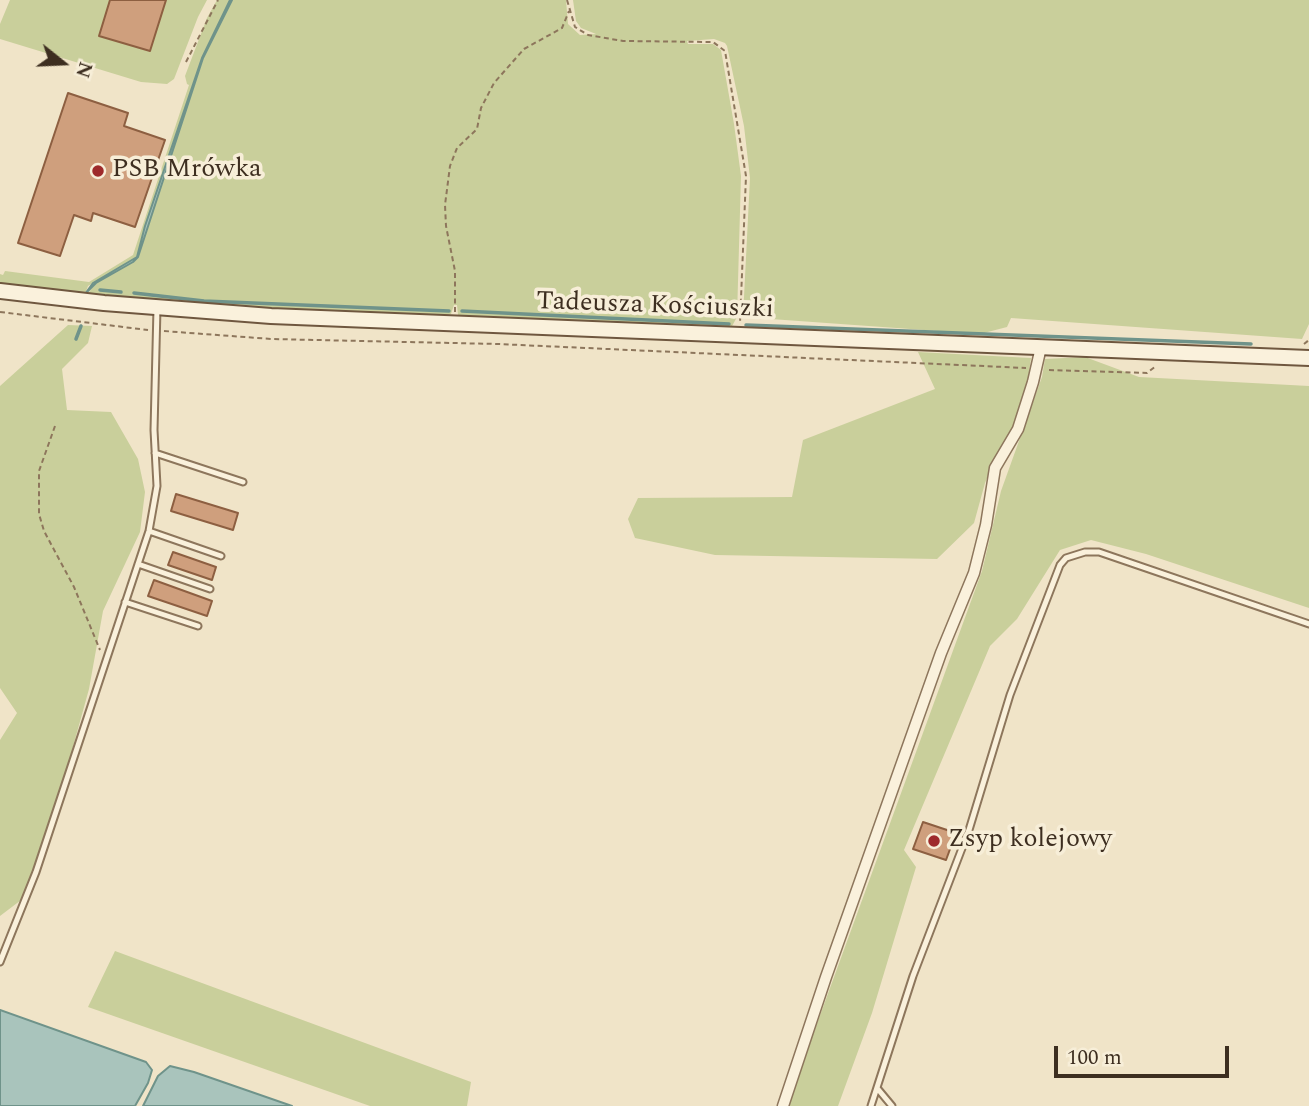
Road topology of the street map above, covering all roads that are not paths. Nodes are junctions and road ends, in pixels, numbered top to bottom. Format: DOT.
graph roads {
  1 [pos="0,291"];
  2 [pos="157,307"];
  3 [pos="1041,347"];
  4 [pos="1309,358"];
  5 [pos="155,453"];
  6 [pos="243,482"];
  7 [pos="149,531"];
  8 [pos="221,556"];
  9 [pos="138,564"];
  10 [pos="210,589"];
  11 [pos="125,602"];
  12 [pos="1309,624"];
  13 [pos="198,626"];
  14 [pos="0,962"];
  15 [pos="877,1088"];
  16 [pos="783,1106"];
  17 [pos="872,1106"];
  18 [pos="892,1106"];
  1 -- 2 [label="main road, Tadeusza Kościuszki"];
  2 -- 3 [label="main road, Tadeusza Kościuszki"];
  2 -- 5 [label="lane"];
  3 -- 4 [label="main road, Tadeusza Kościuszki"];
  3 -- 16 [label="street"];
  5 -- 6 [label="lane"];
  5 -- 7 [label="lane"];
  7 -- 8 [label="lane"];
  7 -- 9 [label="lane"];
  9 -- 10 [label="lane"];
  9 -- 11 [label="lane"];
  11 -- 13 [label="lane"];
  11 -- 14 [label="lane"];
  12 -- 15 [label="lane"];
  15 -- 17 [label="lane"];
  15 -- 18 [label="lane"];
}
